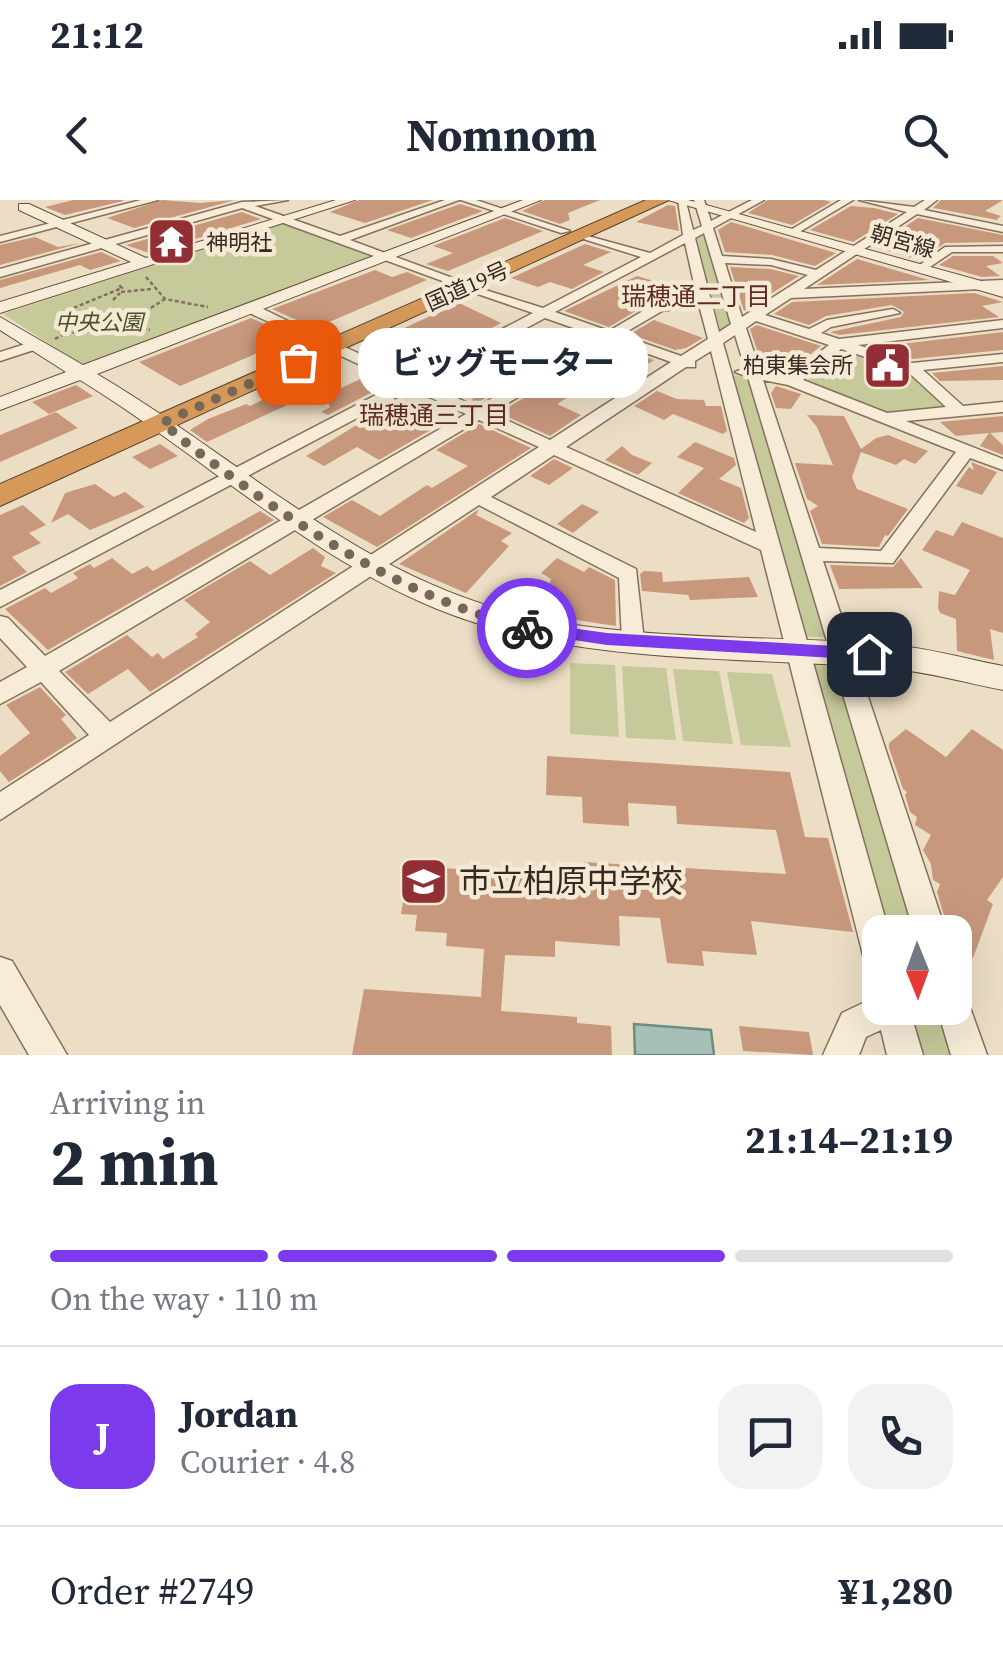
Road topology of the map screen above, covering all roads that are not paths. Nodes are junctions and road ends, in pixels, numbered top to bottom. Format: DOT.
graph roads {
  1 [pos="153,200"];
  2 [pos="228,200"];
  3 [pos="283,200"];
  4 [pos="349,200"];
  5 [pos="454,200"];
  6 [pos="466,200"];
  7 [pos="535,200"];
  8 [pos="638,200"];
  9 [pos="759,200"];
  10 [pos="848,200"];
  11 [pos="864,200"];
  12 [pos="932,200"];
  13 [pos="32,204"];
  14 [pos="242,205"];
  15 [pos="688,210"];
  16 [pos="916,210"];
  17 [pos="504,212"];
  18 [pos="729,215"];
  19 [pos="284,220"];
  20 [pos="60,224"];
  21 [pos="1002,227"];
  22 [pos="792,232"];
  23 [pos="573,233"];
  24 [pos="0,239"];
  25 [pos="339,240"];
  26 [pos="103,244"];
  27 [pos="978,249"];
  28 [pos="1003,249"];
  29 [pos="854,250"];
  30 [pos="388,257"];
  31 [pos="652,257"];
  32 [pos="717,259"];
  33 [pos="138,269"];
  34 [pos="920,269"];
  35 [pos="0,273"];
  36 [pos="816,274"];
  37 [pos="460,283"];
  38 [pos="1003,284"];
  39 [pos="978,285"];
  40 [pos="886,290"];
  41 [pos="1003,292"];
  42 [pos="786,294"];
  43 [pos="704,300"];
  44 [pos="0,308"];
  45 [pos="252,309"];
  46 [pos="545,312"];
  47 [pos="893,313"];
  48 [pos="746,321"];
  49 [pos="0,322"];
  50 [pos="1003,324"];
  51 [pos="811,334"];
  52 [pos="900,336"];
  53 [pos="611,337"];
  54 [pos="715,341"];
  55 [pos="326,343"];
  56 [pos="840,343"];
  57 [pos="34,345"];
  58 [pos="0,357"];
  59 [pos="1003,358"];
  60 [pos="682,362"];
  61 [pos="910,366"];
  62 [pos="722,369"];
  63 [pos="78,374"];
  64 [pos="753,374"];
  65 [pos="792,381"];
  66 [pos="412,382"];
  67 [pos="0,404"];
  68 [pos="1003,408"];
  69 [pos="958,410"];
  70 [pos="481,413"];
  71 [pos="155,418"];
  72 [pos="886,418"];
  73 [pos="552,446"];
  74 [pos="967,450"];
  75 [pos="1003,464"];
  76 [pos="235,477"];
  77 [pos="0,478"];
  78 [pos="0,496"];
  79 [pos="476,496"];
  80 [pos="298,519"];
  81 [pos="769,546"];
  82 [pos="810,554"];
  83 [pos="370,566"];
  84 [pos="0,600"];
  85 [pos="0,624"];
  86 [pos="633,641"];
  87 [pos="799,650"];
  88 [pos="842,652"];
  89 [pos="43,668"];
  90 [pos="1003,678"];
  91 [pos="0,694"];
  92 [pos="107,736"];
  93 [pos="0,807"];
  94 [pos="868,915"];
  95 [pos="925,915"];
  96 [pos="0,973"];
  97 [pos="862,1021"];
  98 [pos="896,1025"];
  99 [pos="959,1025"];
  100 [pos="49,1055"];
  101 [pos="841,1055"];
  102 [pos="905,1055"];
  103 [pos="968,1055"];
  1 -- 20 [label="street"];
  2 -- 14 [label="street"];
  3 -- 14 [label="street"];
  4 -- 19 [label="street"];
  5 -- 25 [label="street"];
  6 -- 17 [label="street"];
  7 -- 17 [label="street"];
  8 -- 23 [label="highway, 国道19号"];
  9 -- 18 [label="street"];
  10 -- 22 [label="street"];
  11 -- 16 [label="street"];
  12 -- 16 [label="street"];
  13 -- 20 [label="street"];
  14 -- 19 [label="street"];
  14 -- 26 [label="street"];
  15 -- 18 [label="street"];
  15 -- 23 [label="highway, 国道19号"];
  15 -- 31 [label="street"];
  15 -- 32 [label="street"];
  15 -- 43 [label="street"];
  16 -- 21 [label="street"];
  16 -- 29 [label="street"];
  17 -- 23 [label="street"];
  17 -- 30 [label="street"];
  18 -- 22 [label="street, 朝宮線"];
  19 -- 25 [label="street"];
  19 -- 33 [label="street"];
  20 -- 24 [label="street"];
  20 -- 26 [label="street"];
  21 -- 27 [label="street"];
  22 -- 29 [label="street, 朝宮線"];
  23 -- 31 [label="street"];
  23 -- 37 [label="highway, 国道19号"];
  25 -- 30 [label="street"];
  26 -- 33 [label="street"];
  26 -- 35 [label="street"];
  27 -- 28 [label="street"];
  27 -- 34 [label="street"];
  29 -- 34 [label="street, 朝宮線"];
  29 -- 36 [label="street"];
  30 -- 37 [label="street"];
  30 -- 45 [label="street"];
  31 -- 46 [label="street"];
  32 -- 36 [label="street"];
  32 -- 48 [label="street"];
  33 -- 44 [label="street"];
  34 -- 39 [label="street, 朝宮線"];
  36 -- 42 [label="street"];
  37 -- 46 [label="street"];
  37 -- 55 [label="highway, 国道19号"];
  38 -- 39 [label="street"];
  39 -- 40 [label="street"];
  39 -- 41 [label="street, 朝宮線"];
  40 -- 42 [label="street"];
  40 -- 47 [label="street"];
  42 -- 48 [label="street"];
  43 -- 53 [label="street"];
  43 -- 54 [label="street"];
  45 -- 55 [label="street"];
  45 -- 63 [label="street"];
  46 -- 53 [label="street"];
  46 -- 66 [label="street"];
  47 -- 51 [label="street"];
  47 -- 52 [label="street"];
  48 -- 51 [label="street"];
  48 -- 54 [label="street"];
  48 -- 64 [label="street"];
  49 -- 57 [label="street"];
  50 -- 52 [label="street"];
  51 -- 56 [label="street"];
  52 -- 56 [label="street"];
  53 -- 60 [label="street"];
  53 -- 70 [label="street"];
  54 -- 60 [label="street"];
  54 -- 62 [label="street"];
  55 -- 66 [label="street"];
  55 -- 71 [label="highway, 国道19号"];
  56 -- 61 [label="street"];
  56 -- 65 [label="street"];
  57 -- 58 [label="street"];
  57 -- 63 [label="street"];
  59 -- 61 [label="street"];
  60 -- 62 [label="street"];
  60 -- 73 [label="street"];
  61 -- 69 [label="street"];
  62 -- 64 [label="street"];
  62 -- 81 [label="street"];
  63 -- 67 [label="street"];
  63 -- 71 [label="street"];
  64 -- 65 [label="street"];
  64 -- 82 [label="street"];
  65 -- 72 [label="street"];
  66 -- 70 [label="street"];
  66 -- 76 [label="street"];
  68 -- 69 [label="street"];
  69 -- 72 [label="street"];
  70 -- 73 [label="street"];
  70 -- 80 [label="street"];
  71 -- 76 [label="street"];
  71 -- 77 [label="highway, 国道19号"];
  71 -- 78 [label="highway, 国道19号"];
  72 -- 74 [label="street"];
  73 -- 79 [label="street"];
  73 -- 81 [label="street"];
  74 -- 75 [label="street"];
  74 -- 82 [label="street"];
  76 -- 80 [label="street"];
  76 -- 84 [label="street"];
  79 -- 83 [label="street"];
  79 -- 86 [label="street"];
  80 -- 83 [label="street"];
  80 -- 89 [label="street"];
  81 -- 87 [label="street"];
  82 -- 88 [label="street"];
  83 -- 86 [label="street"];
  83 -- 92 [label="street"];
  85 -- 89 [label="street"];
  86 -- 87 [label="street"];
  87 -- 88 [label="street"];
  87 -- 94 [label="street"];
  88 -- 90 [label="street"];
  88 -- 95 [label="street"];
  89 -- 91 [label="street"];
  89 -- 92 [label="street"];
  92 -- 93 [label="street"];
  96 -- 100 [label="street"];
  97 -- 101 [label="street"];
  98 -- 102 [label="street"];
  99 -- 103 [label="street"];
}
